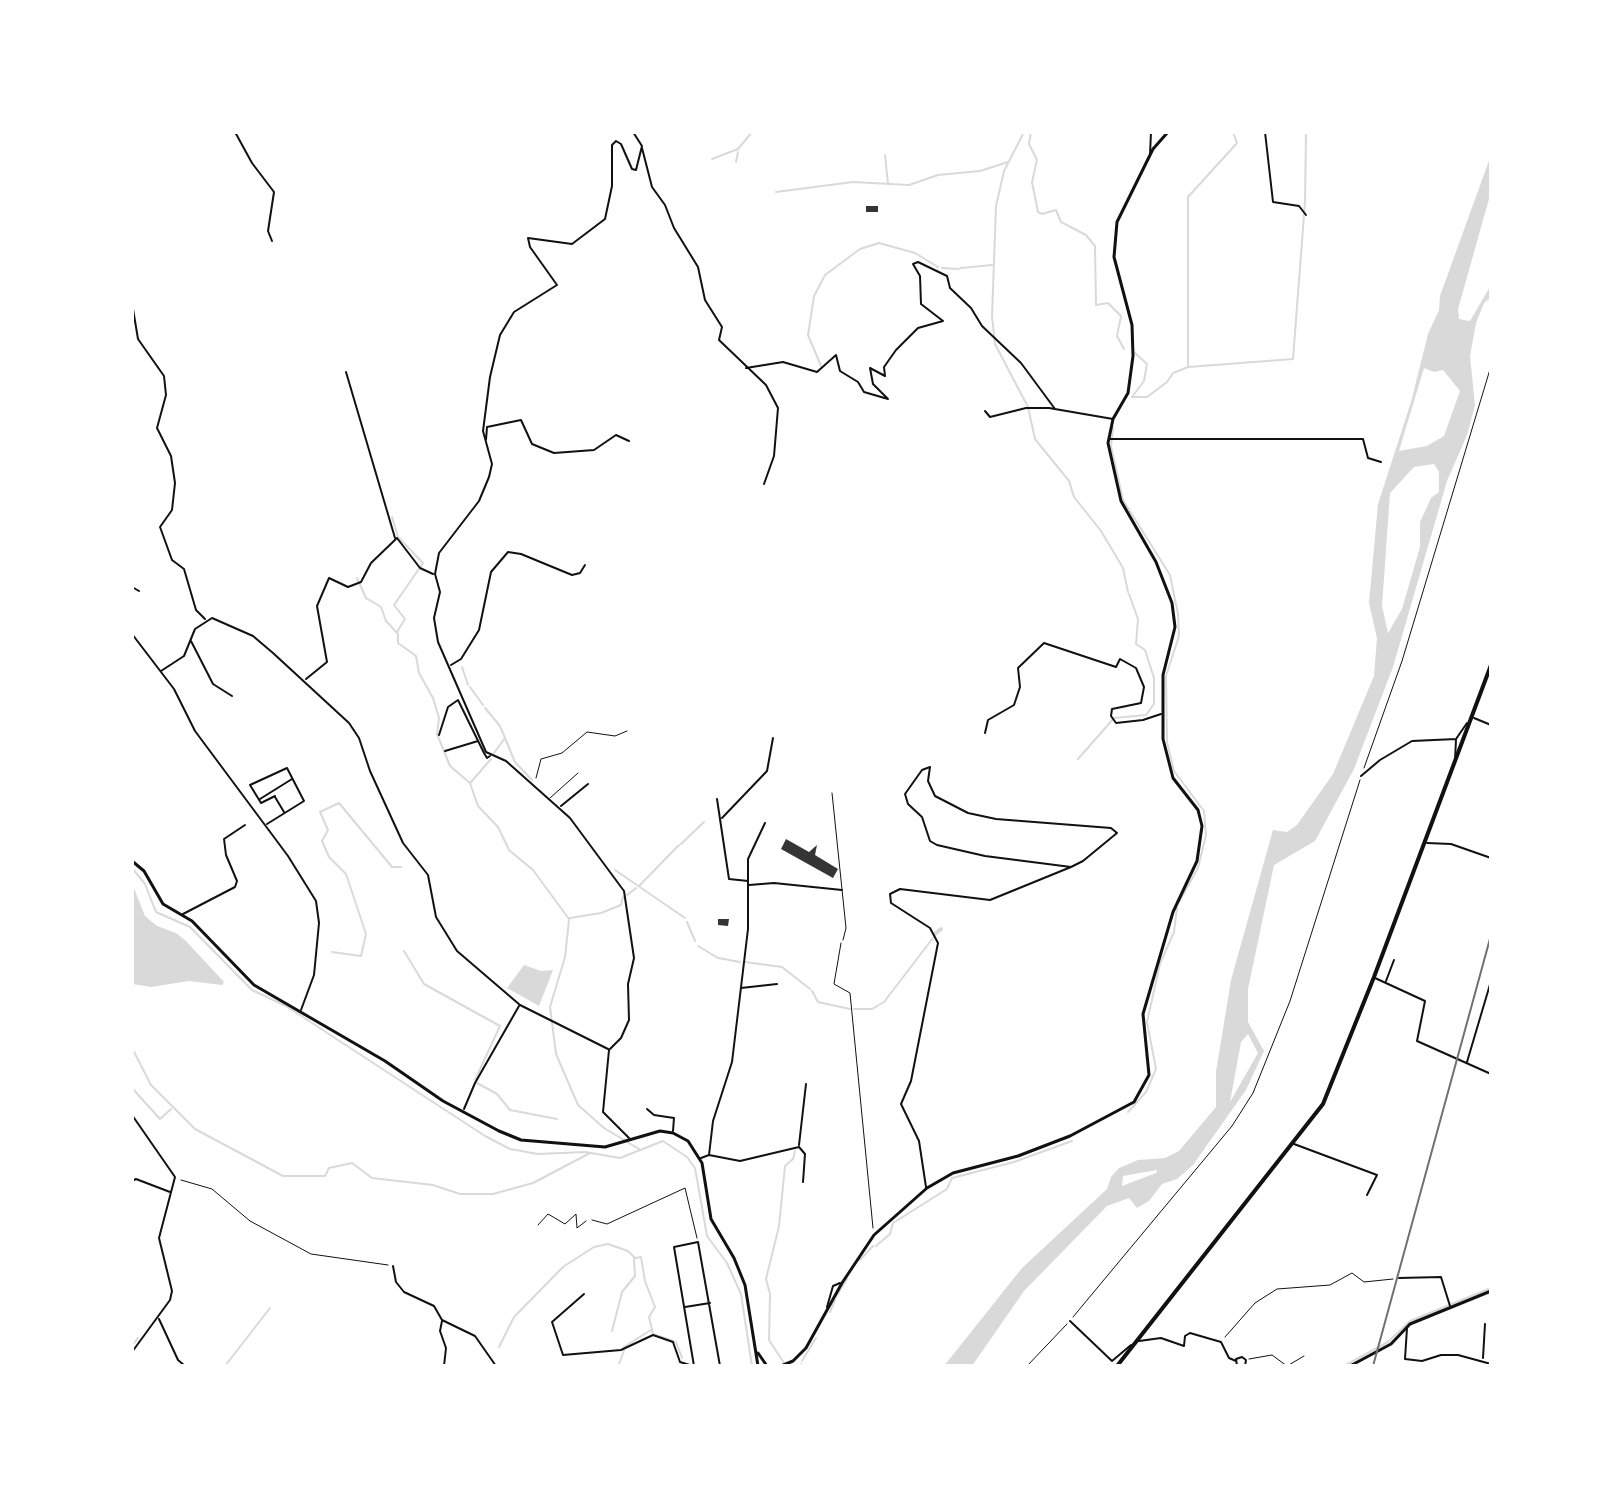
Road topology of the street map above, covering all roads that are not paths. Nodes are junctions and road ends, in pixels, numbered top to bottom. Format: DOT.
graph roads {
  1 [pos="633,132"];
  2 [pos="1151,132"];
  3 [pos="1168,132"];
  4 [pos="1265,132"];
  5 [pos="238,133"];
  6 [pos="1150,141"];
  7 [pos="1156,145"];
  8 [pos="642,146"];
  9 [pos="1150,155"];
  10 [pos="1305,214"];
  11 [pos="272,241"];
  12 [pos="132,303"];
  13 [pos="746,368"];
  14 [pos="346,372"];
  15 [pos="1055,409"];
  16 [pos="985,411"];
  17 [pos="1113,419"];
  18 [pos="1111,439"];
  19 [pos="629,441"];
  20 [pos="486,443"];
  21 [pos="1381,462"];
  22 [pos="764,484"];
  23 [pos="395,538"];
  24 [pos="585,565"];
  25 [pos="435,574"];
  26 [pos="132,587"];
  27 [pos="139,591"];
  28 [pos="206,620"];
  29 [pos="132,634"];
  30 [pos="191,641"];
  31 [pos="450,666"];
  32 [pos="1491,667"];
  33 [pos="161,671"];
  34 [pos="305,679"];
  35 [pos="232,696"];
  36 [pos="1163,713"];
  37 [pos="1471,718"];
  38 [pos="1491,725"];
  39 [pos="985,733"];
  40 [pos="439,735"];
  41 [pos="773,738"];
  42 [pos="1456,739"];
  43 [pos="479,741"];
  44 [pos="445,751"];
  45 [pos="1455,761"];
  46 [pos="578,773"];
  47 [pos="1362,775"];
  48 [pos="293,779"];
  49 [pos="588,784"];
  50 [pos="272,792"];
  51 [pos="832,793"];
  52 [pos="275,796"];
  53 [pos="259,799"];
  54 [pos="550,799"];
  55 [pos="717,799"];
  56 [pos="560,808"];
  57 [pos="285,813"];
  58 [pos="720,820"];
  59 [pos="765,823"];
  60 [pos="245,825"];
  61 [pos="266,825"];
  62 [pos="1425,841"];
  63 [pos="1491,858"];
  64 [pos="132,861"];
  65 [pos="1071,867"];
  66 [pos="748,883"];
  67 [pos="842,890"];
  68 [pos="180,915"];
  69 [pos="843,940"];
  70 [pos="1394,960"];
  71 [pos="1374,977"];
  72 [pos="1491,981"];
  73 [pos="1386,982"];
  74 [pos="777,984"];
  75 [pos="1490,987"];
  76 [pos="740,988"];
  77 [pos="520,1005"];
  78 [pos="301,1010"];
  79 [pos="609,1050"];
  80 [pos="1467,1063"];
  81 [pos="1491,1074"];
  82 [pos="806,1084"];
  83 [pos="647,1109"];
  84 [pos="463,1112"];
  85 [pos="132,1115"];
  86 [pos="673,1133"];
  87 [pos="628,1140"];
  88 [pos="1294,1144"];
  89 [pos="799,1147"];
  90 [pos="709,1155"];
  91 [pos="700,1158"];
  92 [pos="132,1181"];
  93 [pos="803,1182"];
  94 [pos="927,1188"];
  95 [pos="171,1193"];
  96 [pos="1367,1195"];
  97 [pos="586,1221"];
  98 [pos="538,1225"];
  99 [pos="393,1266"];
  100 [pos="1399,1278"];
  101 [pos="1491,1291"];
  102 [pos="584,1294"];
  103 [pos="710,1303"];
  104 [pos="1450,1303"];
  105 [pos="683,1307"];
  106 [pos="158,1318"];
  107 [pos="442,1320"];
  108 [pos="1070,1321"];
  109 [pos="1485,1324"];
  110 [pos="1407,1327"];
  111 [pos="755,1342"];
  112 [pos="1136,1342"];
  113 [pos="132,1352"];
  114 [pos="1304,1356"];
  115 [pos="1246,1360"];
  116 [pos="1236,1361"];
  117 [pos="1482,1361"];
  118 [pos="1491,1364"];
  119 [pos="185,1366"];
  120 [pos="444,1366"];
  121 [pos="496,1366"];
  122 [pos="693,1366"];
  123 [pos="720,1366"];
  124 [pos="758,1366"];
  125 [pos="767,1366"];
  126 [pos="781,1366"];
  127 [pos="1117,1366"];
  128 [pos="1236,1366"];
  129 [pos="1246,1366"];
  130 [pos="1350,1366"];
  1 -- 8 [label="street"];
  2 -- 6 [label="street"];
  3 -- 7 [label="main road"];
  4 -- 10 [label="street"];
  5 -- 11 [label="street"];
  6 -- 7 [label="street"];
  6 -- 9 [label="street"];
  7 -- 9 [label="main road"];
  8 -- 13 [label="street"];
  8 -- 20 [label="street"];
  9 -- 17 [label="main road"];
  12 -- 28 [label="street"];
  13 -- 15 [label="street"];
  13 -- 22 [label="street"];
  14 -- 23 [label="street"];
  15 -- 16 [label="street"];
  15 -- 17 [label="street"];
  17 -- 18 [label="main road"];
  18 -- 21 [label="street"];
  18 -- 36 [label="main road"];
  19 -- 20 [label="street"];
  20 -- 25 [label="street"];
  23 -- 25 [label="street"];
  23 -- 34 [label="street"];
  24 -- 31 [label="street"];
  25 -- 31 [label="street"];
  26 -- 27 [label="street"];
  28 -- 30 [label="street"];
  28 -- 34 [label="street"];
  29 -- 33 [label="street"];
  30 -- 33 [label="street"];
  30 -- 35 [label="street"];
  31 -- 43 [label="street"];
  32 -- 37 [label="main road"];
  33 -- 61 [label="street"];
  34 -- 77 [label="street"];
  36 -- 39 [label="street"];
  36 -- 94 [label="main road"];
  37 -- 38 [label="street"];
  37 -- 42 [label="street"];
  37 -- 45 [label="main road"];
  40 -- 43 [label="street"];
  41 -- 58 [label="street"];
  42 -- 45 [label="street"];
  42 -- 47 [label="street"];
  43 -- 44 [label="street"];
  43 -- 54 [label="street"];
  45 -- 62 [label="main road"];
  46 -- 54 [label="lane"];
  48 -- 50 [label="street"];
  48 -- 53 [label="street"];
  48 -- 57 [label="street"];
  49 -- 56 [label="street"];
  50 -- 52 [label="street"];
  50 -- 53 [label="street"];
  51 -- 67 [label="lane"];
  52 -- 53 [label="street"];
  52 -- 57 [label="street"];
  54 -- 56 [label="street"];
  55 -- 58 [label="street"];
  56 -- 79 [label="street"];
  57 -- 61 [label="street"];
  58 -- 66 [label="street"];
  59 -- 66 [label="street"];
  60 -- 68 [label="street"];
  61 -- 78 [label="street"];
  62 -- 63 [label="street"];
  62 -- 71 [label="main road"];
  64 -- 68 [label="main road"];
  65 -- 65 [label="street"];
  65 -- 94 [label="street"];
  66 -- 67 [label="street"];
  66 -- 76 [label="street"];
  67 -- 69 [label="lane"];
  68 -- 78 [label="main road"];
  70 -- 73 [label="street"];
  71 -- 73 [label="street"];
  71 -- 88 [label="main road"];
  72 -- 75 [label="street"];
  73 -- 80 [label="street"];
  74 -- 76 [label="street"];
  75 -- 80 [label="street"];
  76 -- 90 [label="street"];
  77 -- 79 [label="street"];
  77 -- 84 [label="street"];
  78 -- 84 [label="main road"];
  79 -- 87 [label="street"];
  80 -- 81 [label="street"];
  82 -- 89 [label="street"];
  83 -- 86 [label="street"];
  84 -- 87 [label="main road"];
  85 -- 95 [label="street"];
  86 -- 87 [label="main road"];
  86 -- 91 [label="main road"];
  88 -- 96 [label="street"];
  88 -- 112 [label="main road"];
  89 -- 90 [label="street"];
  89 -- 93 [label="street"];
  90 -- 91 [label="street"];
  91 -- 111 [label="main road"];
  92 -- 95 [label="street"];
  94 -- 126 [label="main road"];
  95 -- 106 [label="street"];
  97 -- 98 [label="lane"];
  99 -- 107 [label="street"];
  100 -- 104 [label="street"];
  101 -- 104 [label="main road"];
  102 -- 122 [label="street"];
  103 -- 105 [label="street"];
  103 -- 105 [label="street"];
  103 -- 123 [label="street"];
  104 -- 110 [label="main road"];
  105 -- 122 [label="street"];
  106 -- 113 [label="street"];
  106 -- 119 [label="street"];
  107 -- 120 [label="street"];
  107 -- 121 [label="street"];
  108 -- 112 [label="street"];
  109 -- 117 [label="street"];
  110 -- 117 [label="street"];
  110 -- 130 [label="main road"];
  111 -- 124 [label="main road"];
  111 -- 125 [label="main road"];
  112 -- 116 [label="street"];
  112 -- 127 [label="main road"];
  114 -- 115 [label="lane"];
  115 -- 116 [label="street"];
  115 -- 129 [label="street"];
  116 -- 128 [label="street"];
  117 -- 118 [label="street"];
}
